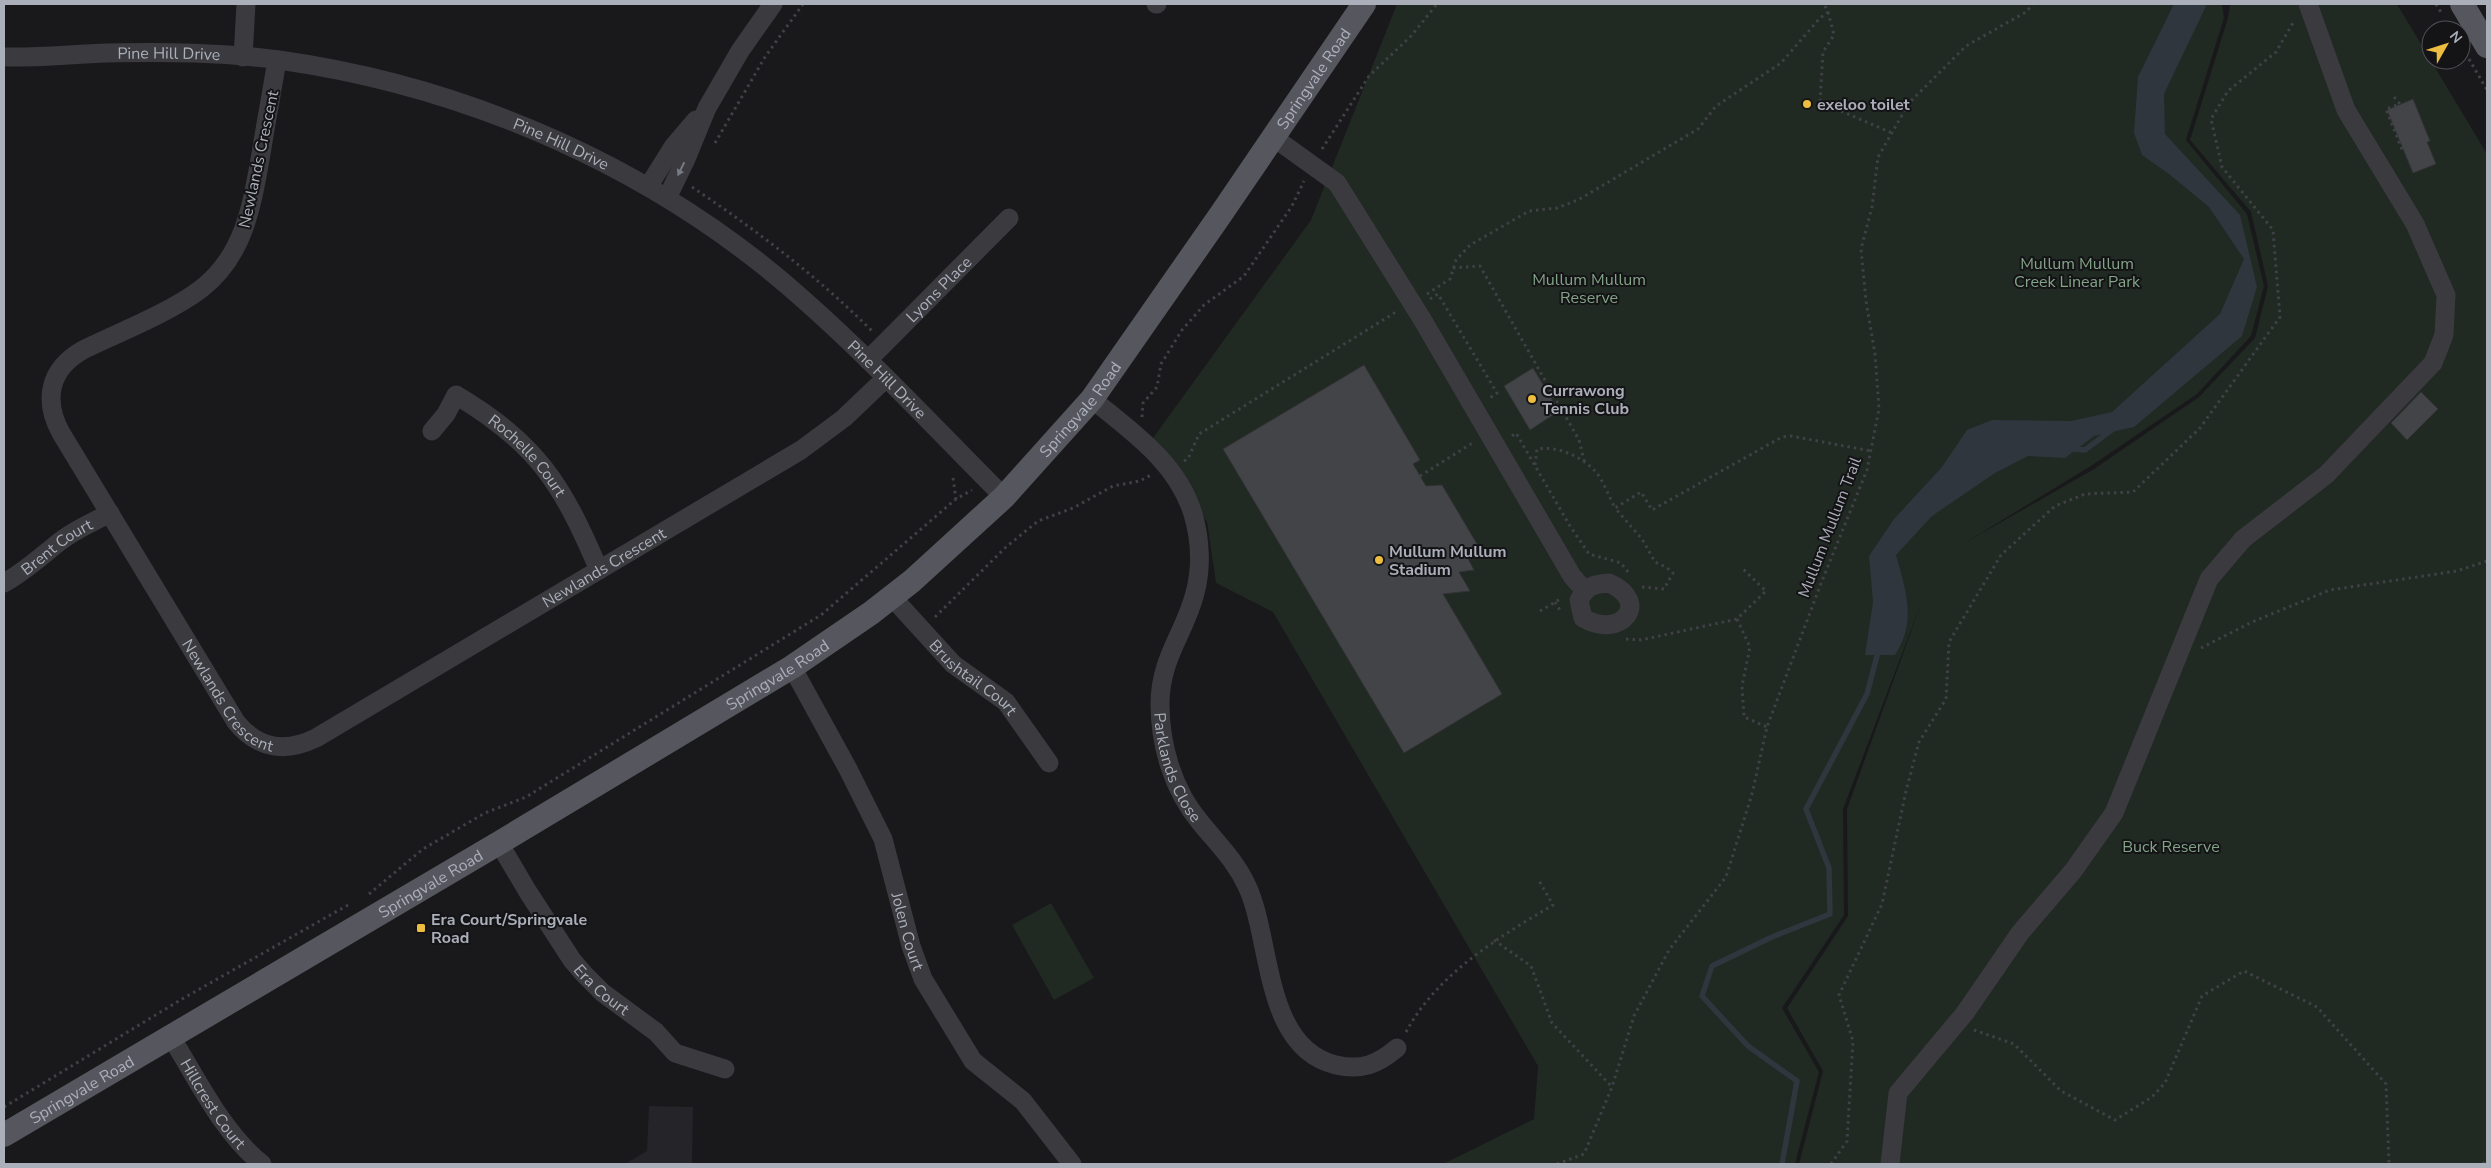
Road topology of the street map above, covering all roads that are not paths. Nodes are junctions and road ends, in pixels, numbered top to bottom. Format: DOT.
graph roads {
  1 [pos="246,4"];
  2 [pos="773,4"];
  3 [pos="1364,4"];
  4 [pos="2462,4"];
  5 [pos="2300,8"];
  6 [pos="2476,50"];
  7 [pos="4,57"];
  8 [pos="243,57"];
  9 [pos="277,60"];
  10 [pos="707,108"];
  11 [pos="1273,137"];
  12 [pos="648,187"];
  13 [pos="667,198"];
  14 [pos="1009,218"];
  15 [pos="868,360"];
  16 [pos="886,378"];
  17 [pos="1092,399"];
  18 [pos="432,431"];
  19 [pos="996,490"];
  20 [pos="110,513"];
  21 [pos="599,570"];
  22 [pos="4,583"];
  23 [pos="1584,590"];
  24 [pos="892,597"];
  25 [pos="792,667"];
  26 [pos="1049,763"];
  27 [pos="499,843"];
  28 [pos="172,1037"];
  29 [pos="1397,1048"];
  30 [pos="725,1068"];
  31 [pos="4,1135"];
  32 [pos="262,1164"];
  33 [pos="1072,1164"];
  34 [pos="1890,1164"];
  1 -- 8 [label="street"];
  2 -- 10 [label="street"];
  3 -- 11 [label="main road, Springvale Road"];
  4 -- 6 [label="main road"];
  5 -- 34 [label="street"];
  7 -- 8 [label="street, Pine Hill Drive"];
  8 -- 9 [label="street, Pine Hill Drive"];
  9 -- 12 [label="street, Pine Hill Drive"];
  9 -- 20 [label="street, Newlands Crescent"];
  10 -- 12 [label="street"];
  10 -- 13 [label="street, one-way"];
  11 -- 17 [label="main road, Springvale Road"];
  11 -- 23 [label="street"];
  12 -- 13 [label="street, Pine Hill Drive"];
  13 -- 15 [label="street, Pine Hill Drive"];
  14 -- 15 [label="street, Lyons Place"];
  15 -- 16 [label="street, Pine Hill Drive"];
  16 -- 19 [label="street, Pine Hill Drive"];
  16 -- 21 [label="street, Newlands Crescent"];
  17 -- 19 [label="main road, Springvale Road"];
  17 -- 29 [label="street, Parklands Close"];
  18 -- 21 [label="street, Rochelle Court"];
  19 -- 24 [label="main road, Springvale Road"];
  20 -- 21 [label="street, Newlands Crescent"];
  20 -- 22 [label="street, Brent Court"];
  24 -- 25 [label="main road, Springvale Road"];
  24 -- 26 [label="street, Brushtail Court"];
  25 -- 27 [label="main road, Springvale Road"];
  25 -- 33 [label="street, Jolen Court"];
  27 -- 28 [label="main road, Springvale Road"];
  27 -- 30 [label="street, Era Court"];
  28 -- 31 [label="main road, Springvale Road"];
  28 -- 32 [label="street, Hillcrest Court"];
}
